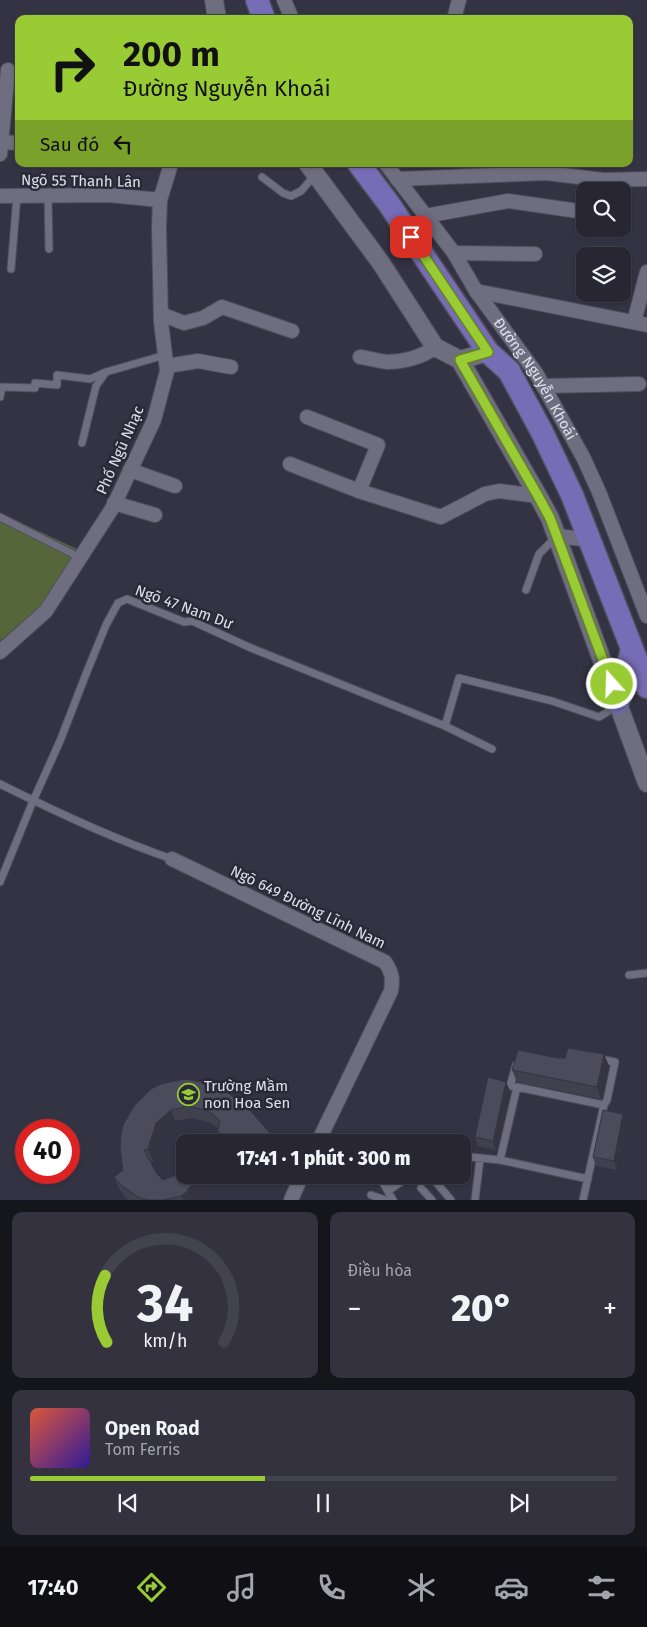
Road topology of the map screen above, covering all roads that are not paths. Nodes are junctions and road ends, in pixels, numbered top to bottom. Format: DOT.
graph roads {
  1 [pos="214,0"];
  2 [pos="284,0"];
  3 [pos="459,0"];
  4 [pos="216,15"];
  5 [pos="290,15"];
  6 [pos="455,15"];
  7 [pos="8,70"];
  8 [pos="12,91"];
  9 [pos="1,142"];
  10 [pos="15,143"];
  11 [pos="0,154"];
  12 [pos="170,167"];
  13 [pos="361,167"];
  14 [pos="388,167"];
  15 [pos="311,169"];
  16 [pos="262,177"];
  17 [pos="397,179"];
  18 [pos="647,179"];
  19 [pos="48,195"];
  20 [pos="0,196"];
  21 [pos="17,196"];
  22 [pos="160,200"];
  23 [pos="576,211"];
  24 [pos="425,216"];
  25 [pos="49,249"];
  26 [pos="454,253"];
  27 [pos="535,254"];
  28 [pos="11,269"];
  29 [pos="647,272"];
  30 [pos="476,291"];
  31 [pos="161,314"];
  32 [pos="641,323"];
  33 [pos="292,331"];
  34 [pos="435,347"];
  35 [pos="488,352"];
  36 [pos="360,357"];
  37 [pos="460,360"];
  38 [pos="166,361"];
  39 [pos="231,367"];
  40 [pos="106,372"];
  41 [pos="639,384"];
  42 [pos="543,386"];
  43 [pos="0,397"];
  44 [pos="307,417"];
  45 [pos="82,443"];
  46 [pos="290,464"];
  47 [pos="130,470"];
  48 [pos="175,486"];
  49 [pos="359,491"];
  50 [pos="538,496"];
  51 [pos="114,503"];
  52 [pos="155,515"];
  53 [pos="0,517"];
  54 [pos="557,536"];
  55 [pos="591,540"];
  56 [pos="80,559"];
  57 [pos="526,590"];
  58 [pos="647,616"];
  59 [pos="632,649"];
  60 [pos="0,652"];
  61 [pos="647,687"];
  62 [pos="618,702"];
  63 [pos="445,726"];
  64 [pos="492,749"];
  65 [pos="647,783"];
  66 [pos="0,784"];
  67 [pos="33,800"];
  68 [pos="172,859"];
  69 [pos="0,882"];
  70 [pos="647,973"];
  71 [pos="629,975"];
  72 [pos="518,1056"];
  73 [pos="590,1058"];
  74 [pos="517,1087"];
  75 [pos="604,1105"];
  76 [pos="322,1134"];
  77 [pos="471,1157"];
  78 [pos="480,1159"];
  79 [pos="500,1160"];
  80 [pos="588,1179"];
  81 [pos="298,1184"];
  82 [pos="384,1184"];
  83 [pos="398,1184"];
  84 [pos="438,1184"];
  85 [pos="421,1188"];
  86 [pos="388,1191"];
  87 [pos="371,1195"];
  88 [pos="291,1200"];
  89 [pos="385,1200"];
  90 [pos="393,1200"];
  91 [pos="432,1200"];
  92 [pos="451,1200"];
  93 [pos="475,1200"];
  94 [pos="583,1200"];
  1 -- 4 [label="street"];
  2 -- 5 [label="street"];
  3 -- 6 [label="street"];
  7 -- 8 [label="street"];
  8 -- 9 [label="street"];
  9 -- 10 [label="street"];
  9 -- 11 [label="street"];
  12 -- 22 [label="street, Phố Ngũ Nhạc"];
  13 -- 35 [label="main road, Đường Nguyễn Khoái"];
  14 -- 17 [label="street, Đường Nguyễn Khoái"];
  15 -- 16 [label="lane"];
  15 -- 34 [label="street"];
  17 -- 18 [label="street"];
  17 -- 24 [label="street, Đường Nguyễn Khoái"];
  19 -- 21 [label="street, Ngõ 55 Thanh Lân"];
  19 -- 22 [label="street, Ngõ 55 Thanh Lân"];
  19 -- 25 [label="lane"];
  20 -- 21 [label="street, Ngõ 55 Thanh Lân"];
  21 -- 28 [label="lane"];
  22 -- 31 [label="street, Phố Ngũ Nhạc"];
  23 -- 24 [label="street"];
  24 -- 26 [label="street, Đường Nguyễn Khoái"];
  26 -- 27 [label="street"];
  26 -- 30 [label="street, Đường Nguyễn Khoái"];
  29 -- 32 [label="street"];
  30 -- 32 [label="street"];
  30 -- 42 [label="street, Đường Nguyễn Khoái"];
  31 -- 33 [label="street"];
  31 -- 38 [label="street, Phố Ngũ Nhạc"];
  34 -- 36 [label="street"];
  34 -- 37 [label="street"];
  35 -- 37 [label="street, Đường Nguyễn Khoái"];
  35 -- 55 [label="main road, Đường Nguyễn Khoái"];
  37 -- 50 [label="street"];
  38 -- 39 [label="street"];
  38 -- 40 [label="lane"];
  38 -- 47 [label="street, Phố Ngũ Nhạc"];
  40 -- 43 [label="lane"];
  40 -- 45 [label="lane"];
  41 -- 42 [label="street"];
  42 -- 58 [label="street, Đường Nguyễn Khoái"];
  44 -- 49 [label="street"];
  46 -- 49 [label="street"];
  47 -- 48 [label="street"];
  47 -- 51 [label="street, Phố Ngũ Nhạc"];
  49 -- 50 [label="street"];
  50 -- 54 [label="street"];
  51 -- 52 [label="street"];
  51 -- 56 [label="street, Phố Ngũ Nhạc"];
  53 -- 56 [label="lane"];
  54 -- 55 [label="street"];
  54 -- 57 [label="lane"];
  54 -- 62 [label="street"];
  55 -- 59 [label="main road, Đường Nguyễn Khoái"];
  56 -- 60 [label="street, Phố Ngũ Nhạc"];
  59 -- 61 [label="main road, Đường Nguyễn Khoái"];
  59 -- 62 [label="main road"];
  62 -- 63 [label="lane"];
  62 -- 65 [label="street"];
  63 -- 64 [label="lane, Ngõ 47 Nam Dư"];
  63 -- 67 [label="lane, Ngõ 47 Nam Dư"];
  66 -- 67 [label="lane"];
  67 -- 68 [label="lane"];
  67 -- 69 [label="lane, Ngõ 47 Nam Dư"];
  68 -- 76 [label="street, Ngõ 649 Đường Lĩnh Nam"];
  70 -- 71 [label="lane"];
  72 -- 74 [label="lane"];
  73 -- 75 [label="lane"];
  74 -- 75 [label="lane"];
  74 -- 79 [label="lane"];
  75 -- 80 [label="lane"];
  77 -- 78 [label="lane"];
  78 -- 79 [label="lane"];
  78 -- 93 [label="lane"];
  79 -- 80 [label="lane"];
  80 -- 94 [label="lane"];
  81 -- 88 [label="street"];
  82 -- 86 [label="lane"];
  83 -- 86 [label="lane"];
  84 -- 92 [label="lane"];
  85 -- 91 [label="lane"];
  86 -- 90 [label="lane"];
  87 -- 89 [label="lane"];
}
